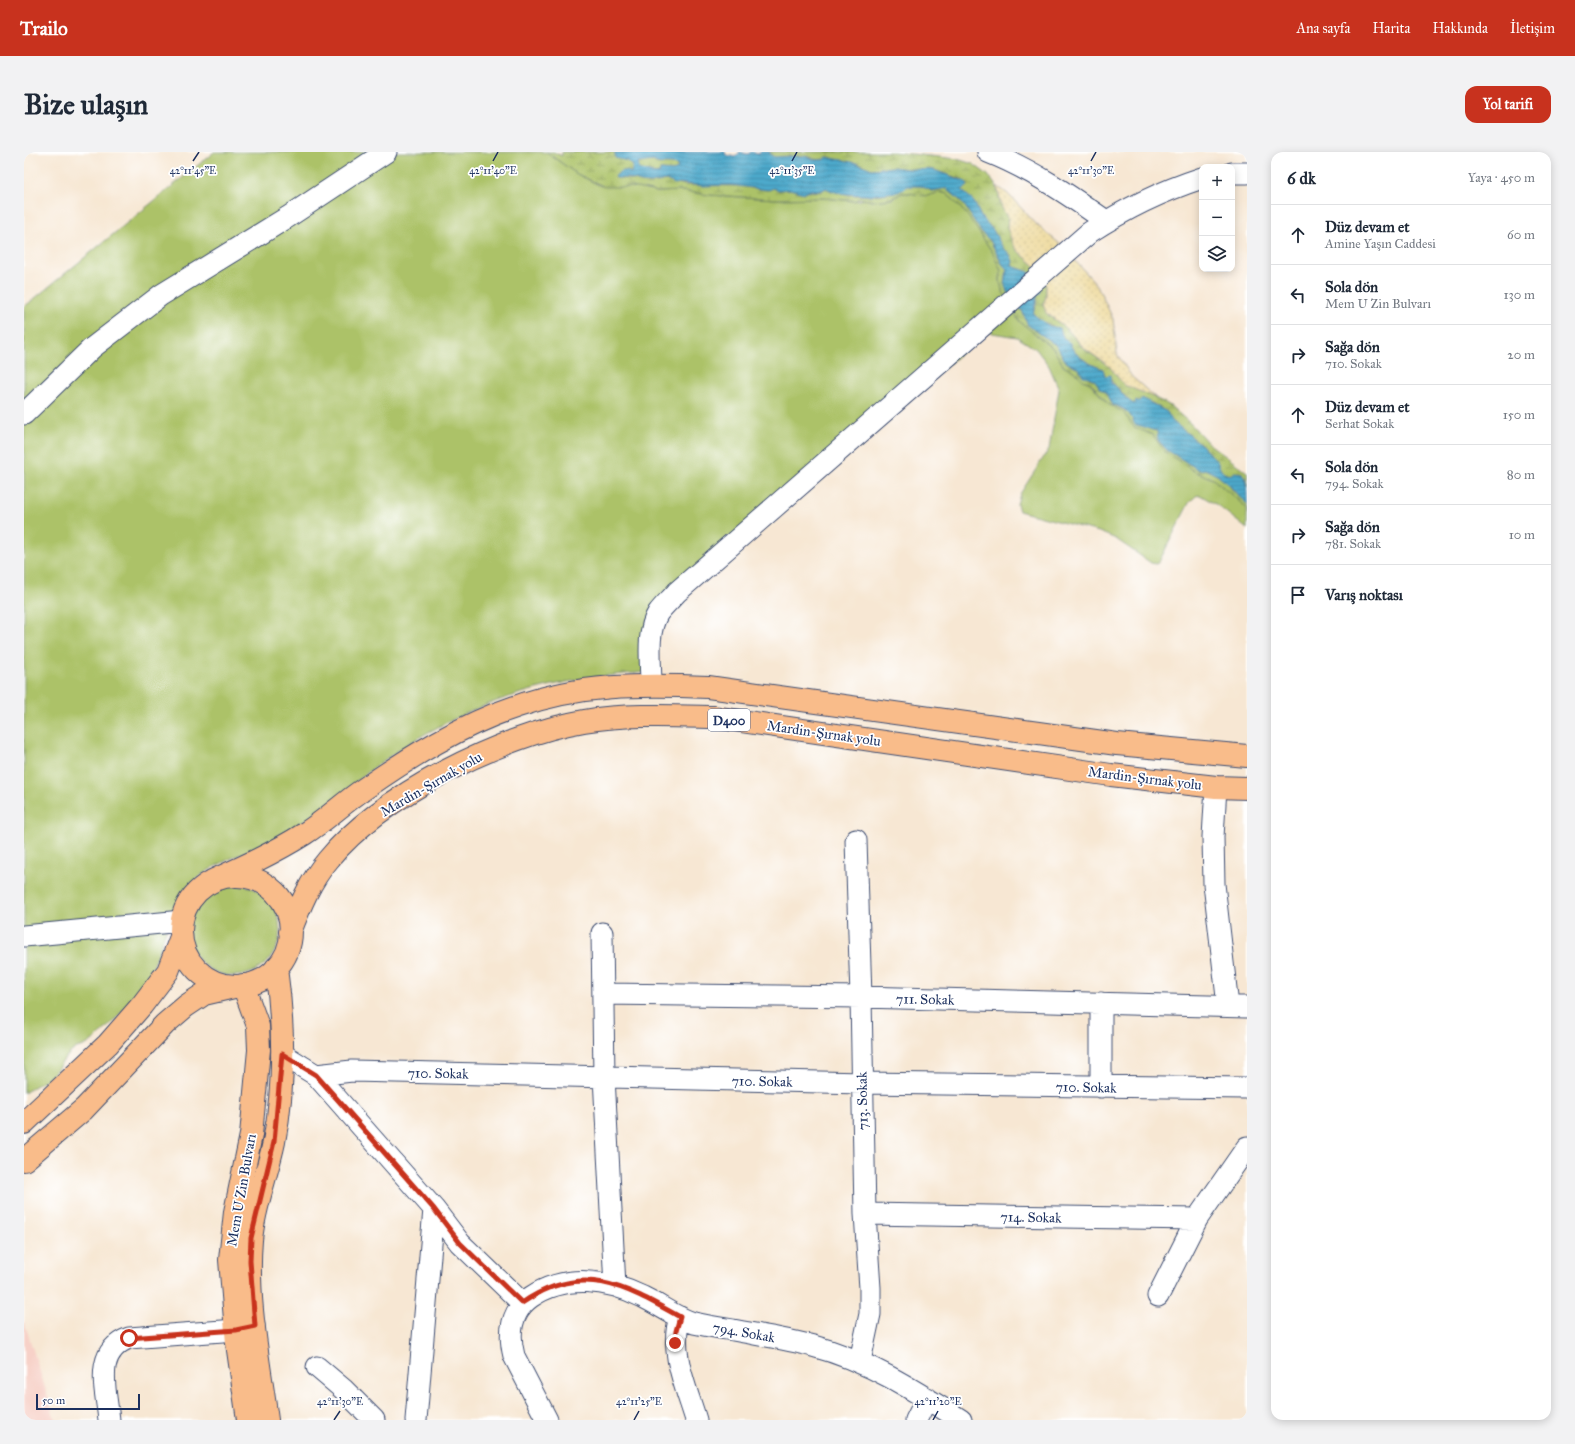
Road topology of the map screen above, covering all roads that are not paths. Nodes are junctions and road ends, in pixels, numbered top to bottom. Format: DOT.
graph roads {
  1 [pos="386,152"];
  2 [pos="988,152"];
  3 [pos="1235,173"];
  4 [pos="1247,173"];
  5 [pos="1199,179"];
  6 [pos="1098,226"];
  7 [pos="24,414"];
  8 [pos="651,684"];
  9 [pos="1247,756"];
  10 [pos="1216,787"];
  11 [pos="1247,788"];
  12 [pos="856,840"];
  13 [pos="212,881"];
  14 [pos="181,928"];
  15 [pos="290,932"];
  16 [pos="602,933"];
  17 [pos="24,936"];
  18 [pos="276,968"];
  19 [pos="243,985"];
  20 [pos="603,994"];
  21 [pos="861,997"];
  22 [pos="1101,1003"];
  23 [pos="1237,1006"];
  24 [pos="282,1054"];
  25 [pos="316,1075"];
  26 [pos="604,1077"];
  27 [pos="862,1083"];
  28 [pos="1101,1087"];
  29 [pos="1247,1088"];
  30 [pos="24,1123"];
  31 [pos="1247,1147"];
  32 [pos="24,1160"];
  33 [pos="434,1209"];
  34 [pos="865,1214"];
  35 [pos="1197,1219"];
  36 [pos="615,1286"];
  37 [pos="1158,1296"];
  38 [pos="522,1303"];
  39 [pos="680,1317"];
  40 [pos="246,1335"];
  41 [pos="860,1361"];
  42 [pos="317,1367"];
  43 [pos="927,1398"];
  44 [pos="109,1420"];
  45 [pos="121,1420"];
  46 [pos="248,1420"];
  47 [pos="267,1420"];
  48 [pos="374,1420"];
  49 [pos="416,1420"];
  50 [pos="547,1420"];
  51 [pos="696,1420"];
  52 [pos="916,1420"];
  53 [pos="961,1420"];
  1 -- 7 [label="street"];
  2 -- 6 [label="street"];
  3 -- 4 [label="street"];
  5 -- 6 [label="street"];
  6 -- 8 [label="street"];
  8 -- 9 [label="main road"];
  8 -- 13 [label="main road"];
  10 -- 11 [label="main road, Mardin-Şırnak yolu / D400"];
  10 -- 15 [label="main road, Mardin-Şırnak yolu / D400"];
  10 -- 23 [label="street"];
  12 -- 21 [label="street, 713. Sokak"];
  13 -- 14 [label="main road"];
  13 -- 15 [label="main road"];
  14 -- 17 [label="street"];
  14 -- 19 [label="main road"];
  14 -- 30 [label="main road"];
  15 -- 18 [label="main road"];
  16 -- 20 [label="street"];
  18 -- 19 [label="main road"];
  18 -- 24 [label="main road, Mem U Zin Bulvarı"];
  19 -- 32 [label="main road"];
  19 -- 40 [label="main road, Mem U Zin Bulvarı"];
  20 -- 21 [label="street, 711. Sokak"];
  20 -- 26 [label="street"];
  21 -- 22 [label="street, 711. Sokak"];
  21 -- 27 [label="street, 713. Sokak"];
  22 -- 23 [label="street, 711. Sokak"];
  22 -- 28 [label="street"];
  24 -- 25 [label="street"];
  24 -- 40 [label="main road, Mem U Zin Bulvarı"];
  25 -- 26 [label="street, 710. Sokak"];
  25 -- 33 [label="street"];
  26 -- 27 [label="street, 710. Sokak"];
  26 -- 36 [label="street"];
  27 -- 28 [label="street, 710. Sokak"];
  27 -- 34 [label="street, 713. Sokak"];
  28 -- 29 [label="street, 710. Sokak"];
  31 -- 35 [label="street"];
  33 -- 38 [label="street"];
  33 -- 49 [label="street"];
  34 -- 35 [label="street, 714. Sokak"];
  34 -- 41 [label="street, 713. Sokak"];
  35 -- 37 [label="street"];
  36 -- 38 [label="street, 794. Sokak"];
  36 -- 39 [label="street, 794. Sokak"];
  38 -- 50 [label="street"];
  39 -- 41 [label="street, 794. Sokak"];
  39 -- 51 [label="street"];
  40 -- 44 [label="street"];
  40 -- 45 [label="street"];
  40 -- 46 [label="main road, Mem U Zin Bulvarı"];
  40 -- 47 [label="main road, Mem U Zin Bulvarı"];
  41 -- 43 [label="street, 794. Sokak"];
  42 -- 48 [label="street"];
  43 -- 52 [label="street"];
  43 -- 53 [label="street, 794. Sokak"];
}
